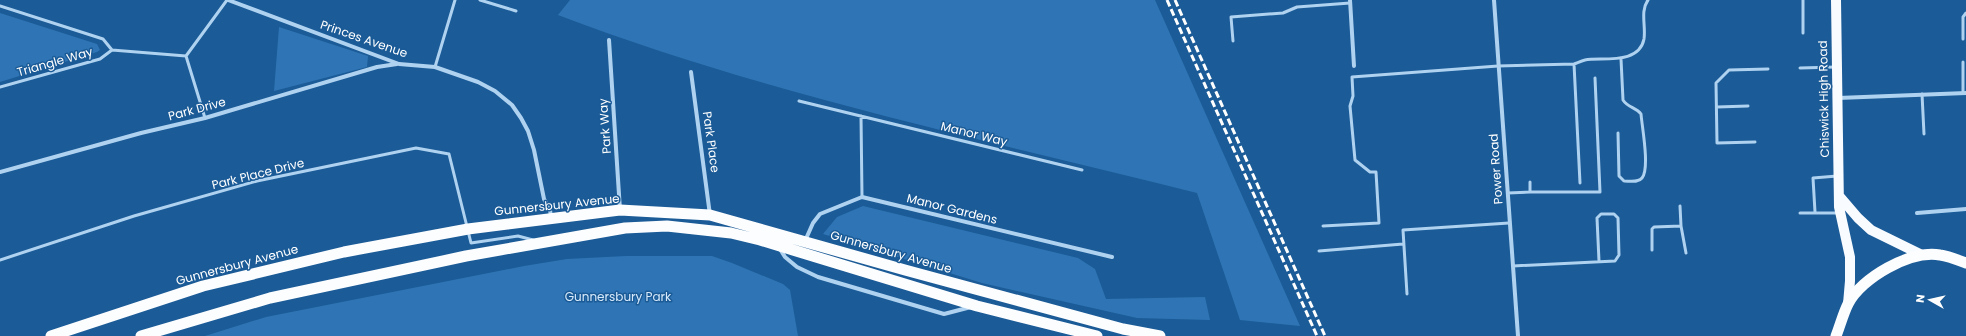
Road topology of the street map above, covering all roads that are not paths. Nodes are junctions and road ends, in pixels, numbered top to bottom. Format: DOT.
graph roads {
  1 [pos="227,0"];
  2 [pos="455,0"];
  3 [pos="480,0"];
  4 [pos="1494,0"];
  5 [pos="1648,0"];
  6 [pos="1803,0"];
  7 [pos="1836,0"];
  8 [pos="1350,2"];
  9 [pos="0,6"];
  10 [pos="516,11"];
  11 [pos="1966,13"];
  12 [pos="1803,33"];
  13 [pos="1963,39"];
  14 [pos="609,40"];
  15 [pos="1233,41"];
  16 [pos="112,50"];
  17 [pos="186,56"];
  18 [pos="1621,59"];
  19 [pos="1963,62"];
  20 [pos="399,64"];
  21 [pos="1574,64"];
  22 [pos="1354,66"];
  23 [pos="1498,66"];
  24 [pos="435,67"];
  25 [pos="1836,67"];
  26 [pos="1800,68"];
  27 [pos="1768,69"];
  28 [pos="691,72"];
  29 [pos="1595,78"];
  30 [pos="0,87"];
  31 [pos="1965,93"];
  32 [pos="1922,94"];
  33 [pos="1837,98"];
  34 [pos="799,101"];
  35 [pos="1748,106"];
  36 [pos="1717,107"];
  37 [pos="861,116"];
  38 [pos="205,118"];
  39 [pos="1618,133"];
  40 [pos="1924,134"];
  41 [pos="1755,142"];
  42 [pos="1082,170"];
  43 [pos="0,172"];
  44 [pos="1839,176"];
  45 [pos="1530,182"];
  46 [pos="1580,184"];
  47 [pos="1530,192"];
  48 [pos="1508,194"];
  49 [pos="862,197"];
  50 [pos="1840,197"];
  51 [pos="1680,206"];
  52 [pos="1966,209"];
  53 [pos="620,210"];
  54 [pos="1815,212"];
  55 [pos="1800,213"];
  56 [pos="1840,213"];
  57 [pos="1917,213"];
  58 [pos="710,215"];
  59 [pos="551,219"];
  60 [pos="1510,223"];
  61 [pos="1323,226"];
  62 [pos="1680,226"];
  63 [pos="468,229"];
  64 [pos="805,241"];
  65 [pos="543,242"];
  66 [pos="1403,244"];
  67 [pos="778,245"];
  68 [pos="1652,250"];
  69 [pos="1319,251"];
  70 [pos="1686,253"];
  71 [pos="1922,255"];
  72 [pos="1112,257"];
  73 [pos="0,260"];
  74 [pos="1599,261"];
  75 [pos="1966,263"];
  76 [pos="1513,266"];
  77 [pos="1407,294"];
  78 [pos="1848,304"];
  79 [pos="977,306"];
  80 [pos="1836,335"];
  81 [pos="51,336"];
  82 [pos="140,336"];
  83 [pos="1097,336"];
  84 [pos="1160,336"];
  85 [pos="1518,336"];
  1 -- 17 [label="lane"];
  1 -- 20 [label="street, Princes Avenue"];
  2 -- 24 [label="lane"];
  3 -- 10 [label="lane"];
  4 -- 23 [label="street, Power Road"];
  5 -- 18 [label="lane"];
  6 -- 12 [label="lane"];
  7 -- 25 [label="main road, Chiswick High Road"];
  8 -- 15 [label="lane"];
  8 -- 22 [label="street"];
  9 -- 16 [label="lane, Triangle Way"];
  11 -- 13 [label="lane"];
  14 -- 53 [label="street, Park Way"];
  16 -- 17 [label="lane"];
  16 -- 30 [label="lane, Triangle Way"];
  17 -- 38 [label="lane"];
  18 -- 21 [label="lane"];
  18 -- 39 [label="lane"];
  19 -- 31 [label="lane"];
  20 -- 24 [label="street, Princes Avenue"];
  20 -- 38 [label="street, Park Drive"];
  21 -- 23 [label="lane"];
  21 -- 46 [label="lane"];
  23 -- 48 [label="street, Power Road"];
  23 -- 61 [label="lane"];
  24 -- 59 [label="street, Princes Avenue"];
  25 -- 26 [label="lane"];
  25 -- 33 [label="main road, Chiswick High Road"];
  27 -- 36 [label="lane"];
  28 -- 58 [label="street, Park Place"];
  29 -- 47 [label="lane"];
  31 -- 32 [label="street"];
  32 -- 33 [label="street"];
  32 -- 40 [label="lane"];
  33 -- 44 [label="main road, Chiswick High Road"];
  34 -- 37 [label="lane, Manor Way"];
  35 -- 36 [label="lane"];
  36 -- 41 [label="lane"];
  37 -- 42 [label="lane, Manor Way"];
  37 -- 49 [label="lane"];
  38 -- 43 [label="street, Park Drive"];
  44 -- 50 [label="main road, Chiswick High Road"];
  44 -- 54 [label="lane"];
  45 -- 47 [label="lane"];
  47 -- 48 [label="lane"];
  48 -- 60 [label="street, Power Road"];
  49 -- 64 [label="street"];
  49 -- 72 [label="street, Manor Gardens"];
  50 -- 56 [label="main road, Chiswick High Road"];
  50 -- 71 [label="main road"];
  51 -- 62 [label="lane"];
  52 -- 57 [label="street"];
  53 -- 58 [label="highway, Gunnersbury Avenue"];
  53 -- 59 [label="highway, Gunnersbury Avenue"];
  54 -- 55 [label="lane"];
  54 -- 56 [label="lane"];
  56 -- 78 [label="main road, Chiswick High Road"];
  58 -- 64 [label="highway, Gunnersbury Avenue"];
  59 -- 63 [label="highway, Gunnersbury Avenue"];
  60 -- 66 [label="lane"];
  60 -- 76 [label="street, Power Road"];
  62 -- 68 [label="lane"];
  62 -- 70 [label="lane"];
  63 -- 65 [label="lane"];
  63 -- 73 [label="lane, Park Place Drive"];
  63 -- 81 [label="highway, Gunnersbury Avenue"];
  64 -- 84 [label="highway, Gunnersbury Avenue"];
  65 -- 67 [label="highway"];
  65 -- 82 [label="highway"];
  66 -- 69 [label="lane"];
  66 -- 77 [label="lane"];
  67 -- 79 [label="highway"];
  67 -- 79 [label="street"];
  71 -- 75 [label="highway"];
  71 -- 78 [label="highway"];
  74 -- 74 [label="lane"];
  74 -- 76 [label="lane"];
  76 -- 85 [label="street, Power Road"];
  78 -- 80 [label="highway"];
  79 -- 83 [label="highway"];
}
